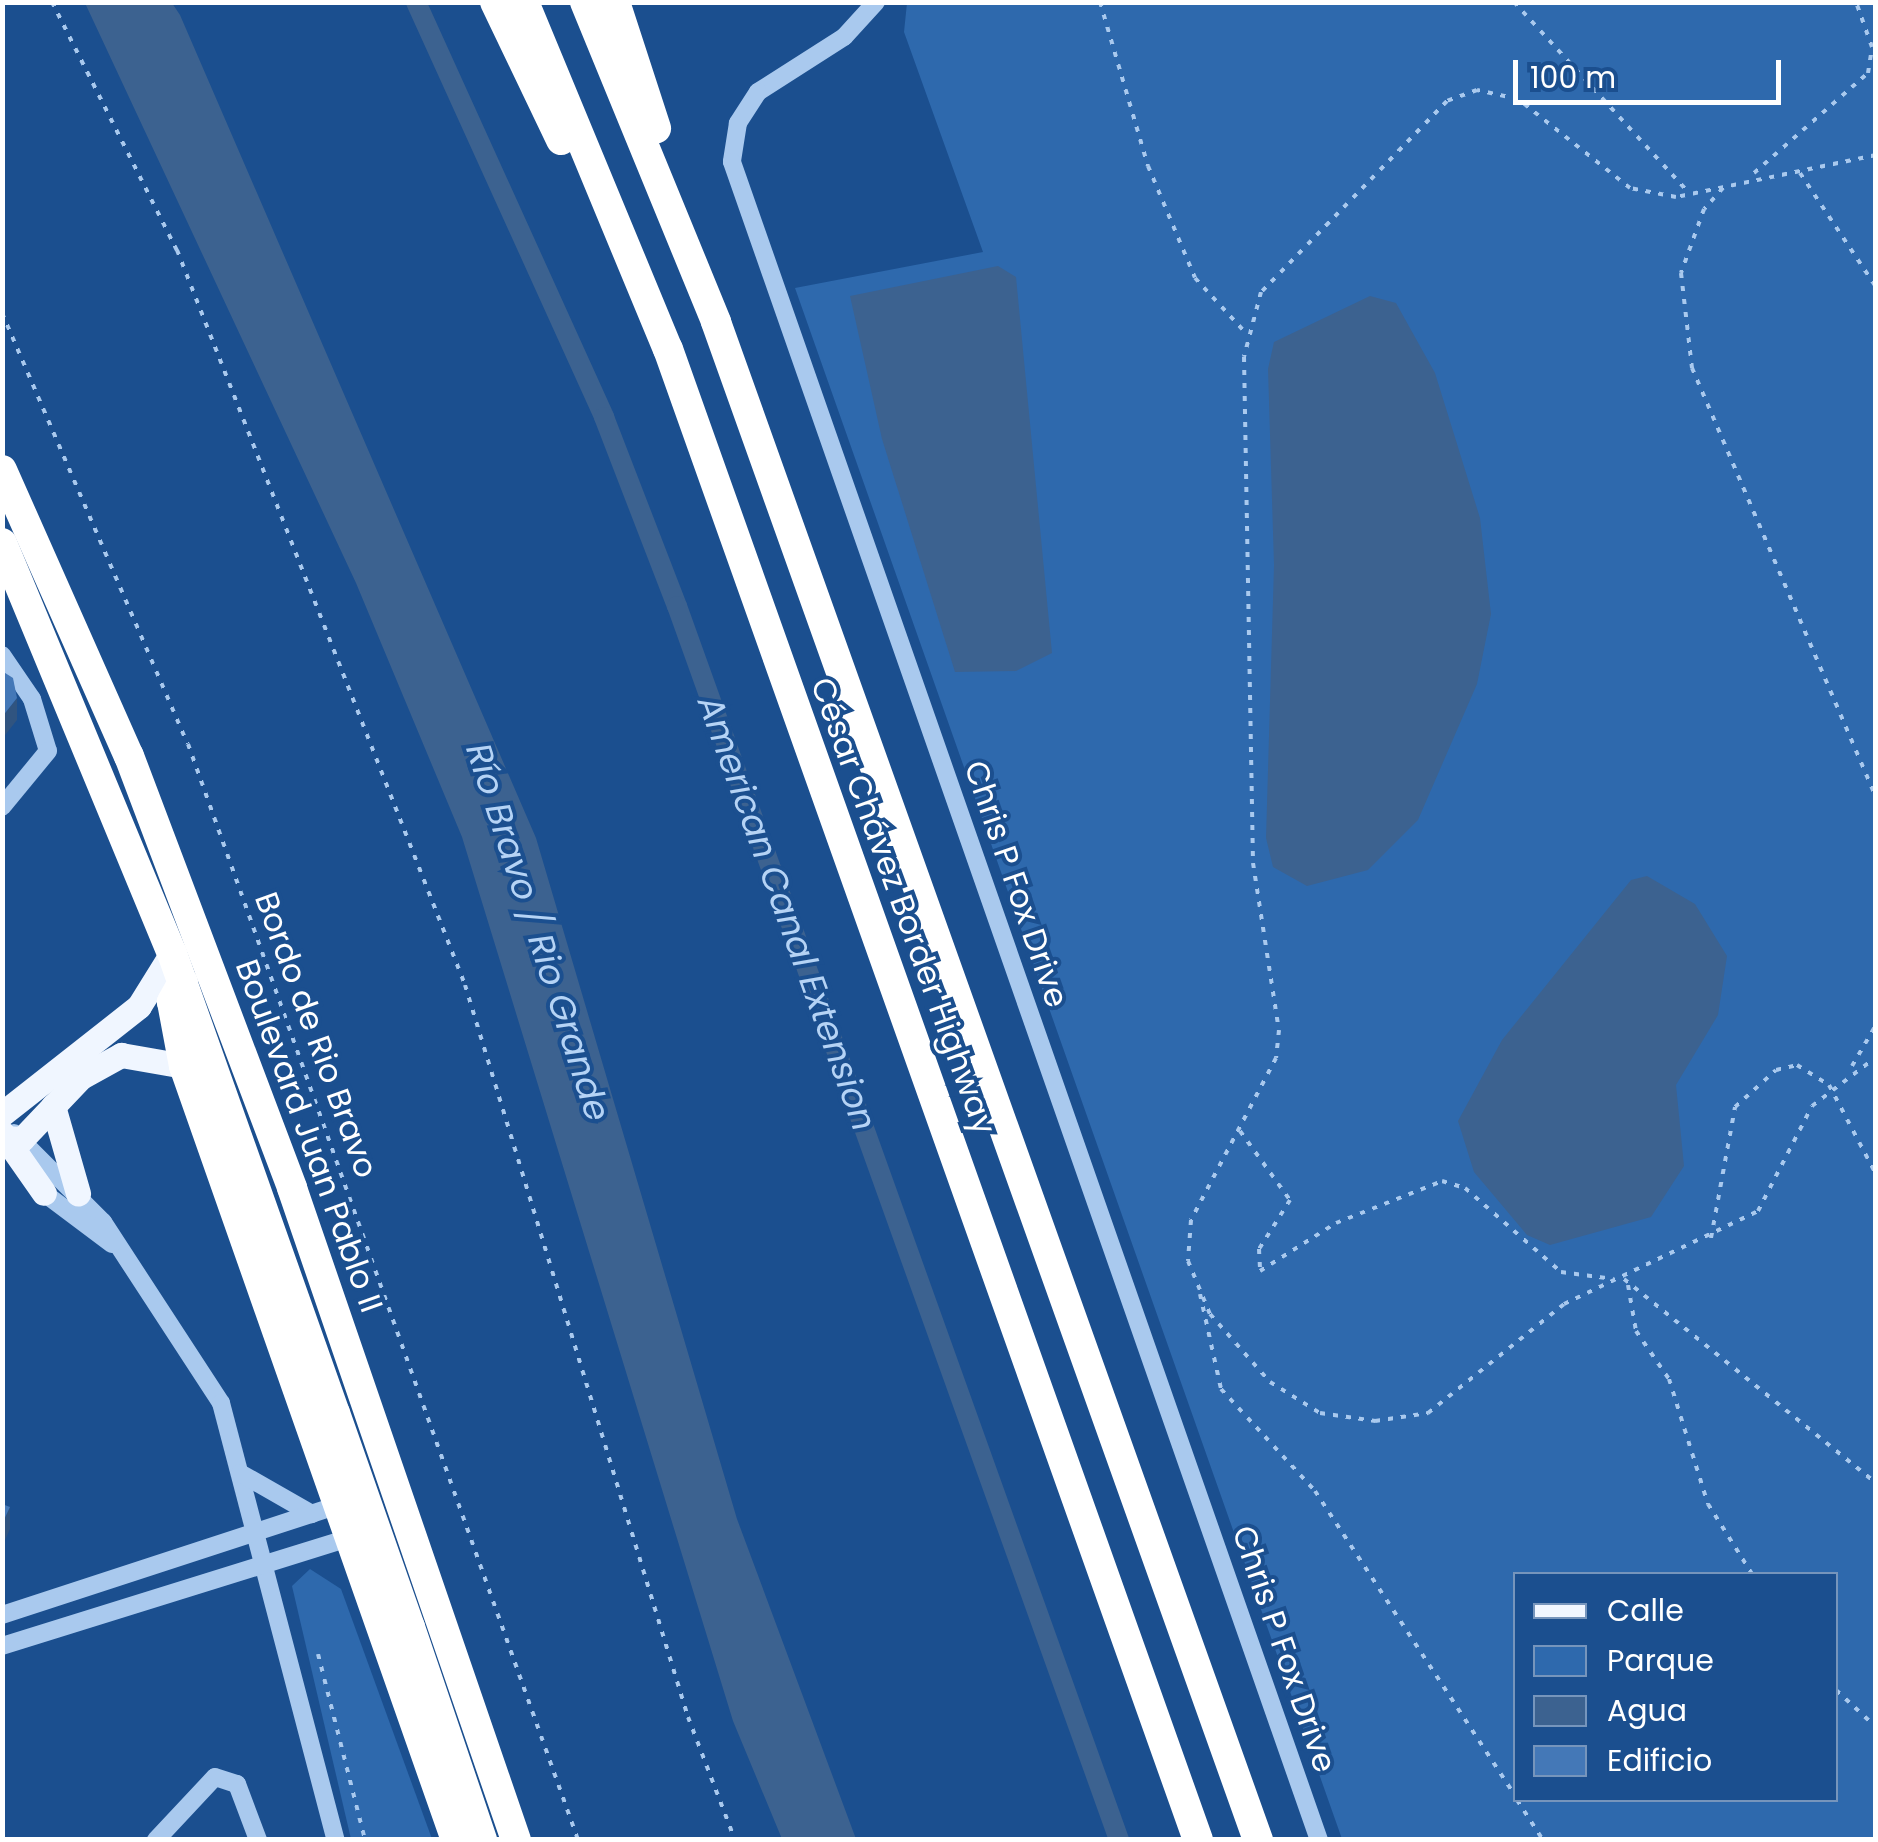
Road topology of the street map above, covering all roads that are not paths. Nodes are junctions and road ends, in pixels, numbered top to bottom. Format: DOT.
graph roads {
  1 [pos="495,2"];
  2 [pos="524,2"];
  3 [pos="585,2"];
  4 [pos="615,2"];
  5 [pos="876,2"];
  6 [pos="716,322"];
  7 [pos="668,349"];
  8 [pos="2,470"];
  9 [pos="2,543"];
  10 [pos="2,654"];
  11 [pos="2,807"];
  12 [pos="178,967"];
  13 [pos="184,1066"];
  14 [pos="43,1081"];
  15 [pos="2,1088"];
  16 [pos="52,1106"];
  17 [pos="6,1135"];
  18 [pos="292,1188"];
  19 [pos="44,1193"];
  20 [pos="78,1193"];
  21 [pos="125,1252"];
  22 [pos="354,1427"];
  23 [pos="311,1441"];
  24 [pos="240,1473"];
  25 [pos="377,1494"];
  26 [pos="323,1510"];
  27 [pos="388,1526"];
  28 [pos="257,1532"];
  29 [pos="345,1540"];
  30 [pos="266,1564"];
  31 [pos="410,1585"];
  32 [pos="365,1600"];
  33 [pos="2,1615"];
  34 [pos="2,1646"];
  35 [pos="462,1685"];
  36 [pos="156,1840"];
  37 [pos="258,1840"];
  38 [pos="336,1840"];
  39 [pos="456,1840"];
  40 [pos="482,1840"];
  41 [pos="516,1840"];
  42 [pos="1198,1840"];
  43 [pos="1258,1840"];
  44 [pos="1319,1840"];
  1 -- 7 [label="highway"];
  2 -- 7 [label="highway, César Chávez Border Highway"];
  3 -- 6 [label="highway, César Chávez Border Highway"];
  4 -- 6 [label="highway"];
  5 -- 44 [label="street, Chris P Fox Drive"];
  6 -- 43 [label="highway, César Chávez Border Highway"];
  7 -- 42 [label="highway, César Chávez Border Highway"];
  8 -- 18 [label="highway, Boulevard Juan Pablo II"];
  9 -- 12 [label="highway, Boulevard Juan Pablo II"];
  10 -- 11 [label="street"];
  12 -- 13 [label="highway"];
  12 -- 14 [label="main road"];
  12 -- 40 [label="highway, Boulevard Juan Pablo II, bridge"];
  13 -- 16 [label="main road"];
  13 -- 23 [label="highway"];
  14 -- 15 [label="main road"];
  14 -- 17 [label="main road"];
  16 -- 17 [label="main road"];
  16 -- 20 [label="main road"];
  17 -- 19 [label="main road"];
  17 -- 20 [label="street"];
  18 -- 22 [label="highway"];
  18 -- 35 [label="highway, Boulevard Juan Pablo II"];
  19 -- 21 [label="street"];
  20 -- 21 [label="street"];
  21 -- 24 [label="street"];
  22 -- 23 [label="highway"];
  22 -- 25 [label="highway"];
  23 -- 26 [label="highway"];
  24 -- 26 [label="street"];
  24 -- 28 [label="street"];
  25 -- 26 [label="street"];
  25 -- 27 [label="highway"];
  26 -- 28 [label="street"];
  26 -- 29 [label="highway"];
  27 -- 29 [label="street"];
  27 -- 31 [label="highway"];
  28 -- 30 [label="street"];
  28 -- 33 [label="street"];
  29 -- 30 [label="street"];
  29 -- 32 [label="highway"];
  30 -- 34 [label="street"];
  30 -- 38 [label="street"];
  31 -- 32 [label="highway"];
  31 -- 35 [label="highway"];
  32 -- 39 [label="highway"];
  35 -- 41 [label="highway, Boulevard Juan Pablo II"];
  36 -- 37 [label="street"];
}
